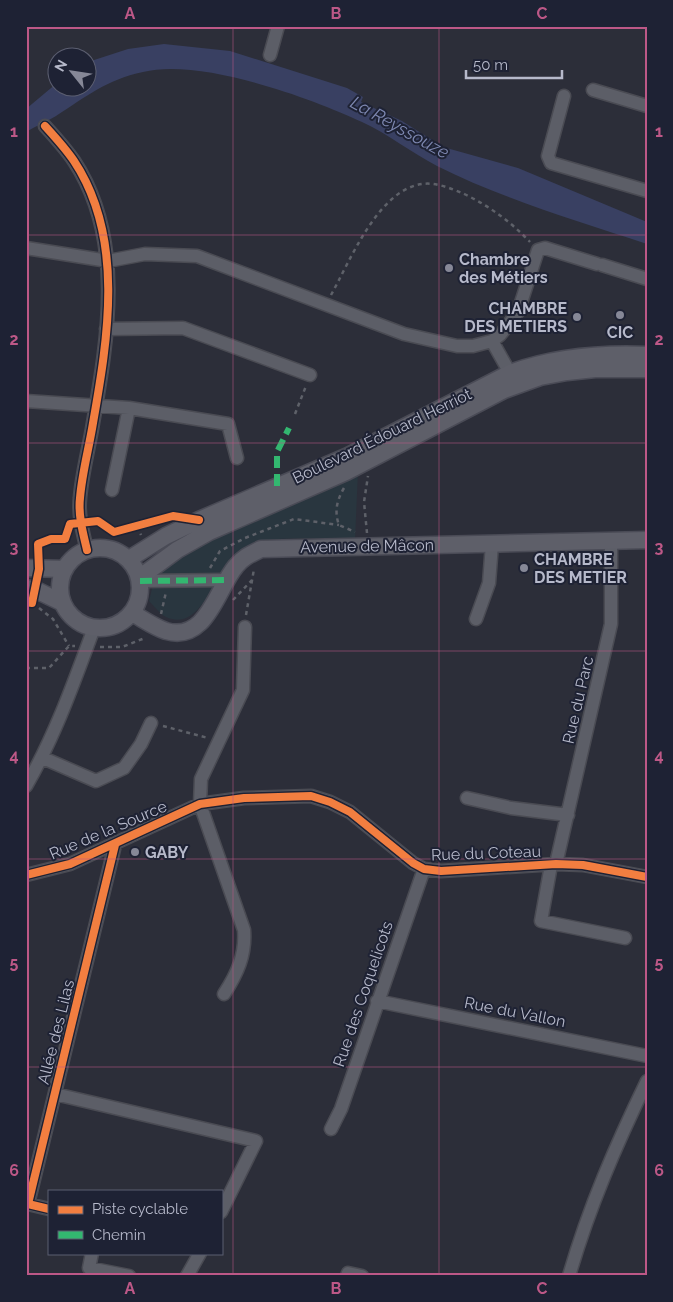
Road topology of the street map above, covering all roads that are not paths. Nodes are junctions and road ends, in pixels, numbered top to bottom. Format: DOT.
graph roads {
  1 [pos="278,26"];
  2 [pos="270,55"];
  3 [pos="593,90"];
  4 [pos="564,96"];
  5 [pos="647,106"];
  6 [pos="46,126"];
  7 [pos="647,191"];
  8 [pos="26,248"];
  9 [pos="108,261"];
  10 [pos="647,279"];
  11 [pos="106,329"];
  12 [pos="492,341"];
  13 [pos="647,355"];
  14 [pos="647,369"];
  15 [pos="510,373"];
  16 [pos="310,375"];
  17 [pos="26,401"];
  18 [pos="96,406"];
  19 [pos="129,408"];
  20 [pos="236,458"];
  21 [pos="112,490"];
  22 [pos="647,540"];
  23 [pos="611,541"];
  24 [pos="492,544"];
  25 [pos="87,550"];
  26 [pos="129,560"];
  27 [pos="26,568"];
  28 [pos="65,569"];
  29 [pos="140,579"];
  30 [pos="227,580"];
  31 [pos="29,595"];
  32 [pos="62,603"];
  33 [pos="132,613"];
  34 [pos="476,619"];
  35 [pos="244,626"];
  36 [pos="94,628"];
  37 [pos="152,723"];
  38 [pos="43,758"];
  39 [pos="26,786"];
  40 [pos="467,798"];
  41 [pos="200,804"];
  42 [pos="568,815"];
  43 [pos="115,845"];
  44 [pos="554,865"];
  45 [pos="424,870"];
  46 [pos="26,875"];
  47 [pos="647,877"];
  48 [pos="625,938"];
  49 [pos="224,994"];
  50 [pos="377,1001"];
  51 [pos="647,1056"];
  52 [pos="647,1081"];
  53 [pos="55,1094"];
  54 [pos="331,1129"];
  55 [pos="48,1209"];
  56 [pos="222,1210"];
  57 [pos="92,1254"];
  58 [pos="199,1254"];
  59 [pos="129,1276"];
  60 [pos="187,1276"];
  61 [pos="347,1276"];
  62 [pos="362,1276"];
  63 [pos="569,1276"];
  1 -- 2 [label="street"];
  3 -- 5 [label="street"];
  4 -- 7 [label="street"];
  6 -- 9 [label="street"];
  8 -- 9 [label="street"];
  9 -- 11 [label="street"];
  9 -- 12 [label="street"];
  10 -- 12 [label="street"];
  11 -- 16 [label="street"];
  11 -- 18 [label="street"];
  12 -- 15 [label="street"];
  13 -- 15 [label="main road, Boulevard Édouard Herriot"];
  14 -- 29 [label="main road, Boulevard Édouard Herriot"];
  15 -- 26 [label="main road, Boulevard Édouard Herriot"];
  17 -- 18 [label="street"];
  18 -- 19 [label="street"];
  18 -- 25 [label="street"];
  19 -- 20 [label="street"];
  19 -- 21 [label="street"];
  22 -- 23 [label="main road, Avenue de Mâcon"];
  23 -- 24 [label="main road, Avenue de Mâcon"];
  23 -- 42 [label="street, Rue du Parc"];
  24 -- 30 [label="main road, Avenue de Mâcon"];
  24 -- 34 [label="street"];
  25 -- 26 [label="main road"];
  25 -- 28 [label="main road"];
  26 -- 29 [label="main road"];
  27 -- 28 [label="main road"];
  28 -- 32 [label="main road"];
  29 -- 30 [label="street"];
  29 -- 33 [label="main road"];
  30 -- 33 [label="main road, Avenue de Mâcon"];
  31 -- 32 [label="main road"];
  32 -- 36 [label="main road"];
  33 -- 36 [label="main road"];
  35 -- 41 [label="street"];
  36 -- 38 [label="street"];
  37 -- 38 [label="street"];
  38 -- 39 [label="street"];
  40 -- 42 [label="street"];
  41 -- 43 [label="street, Rue de la Source"];
  41 -- 45 [label="street, Rue du Coteau"];
  41 -- 49 [label="street"];
  42 -- 44 [label="street, Rue du Parc"];
  43 -- 46 [label="street, Rue de la Source"];
  43 -- 53 [label="street, Allée des Lilas"];
  44 -- 45 [label="street, Rue du Coteau"];
  44 -- 47 [label="street, Rue du Coteau"];
  44 -- 48 [label="street, Rue du Parc"];
  45 -- 50 [label="street, Rue des Coquelicots"];
  50 -- 51 [label="street, Rue du Vallon"];
  50 -- 54 [label="street, Rue des Coquelicots"];
  52 -- 63 [label="street"];
  53 -- 55 [label="street, Allée des Lilas"];
  53 -- 56 [label="street, Allée des Lilas"];
  57 -- 59 [label="street"];
  58 -- 60 [label="street"];
  61 -- 62 [label="street"];
}
